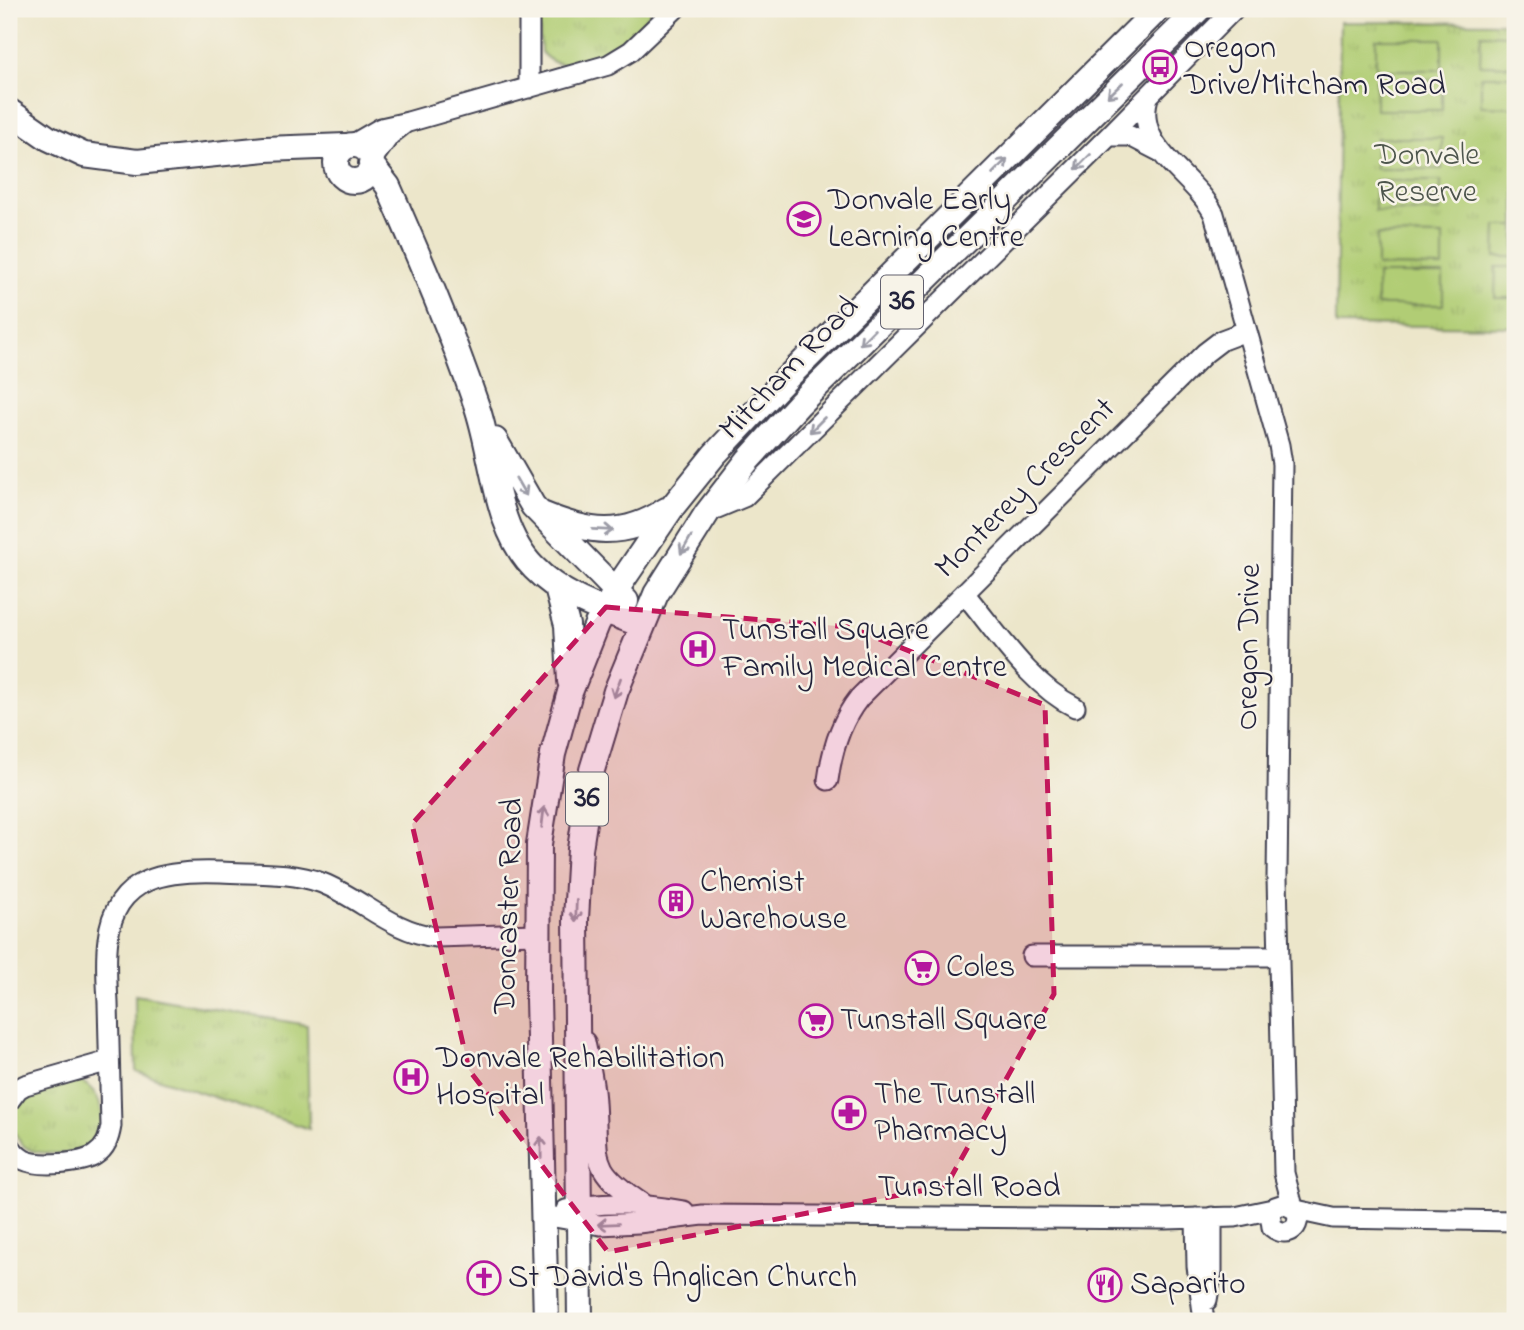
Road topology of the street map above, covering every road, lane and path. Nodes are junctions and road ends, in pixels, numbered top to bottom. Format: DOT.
graph roads {
  1 [pos="529,9"];
  2 [pos="675,9"];
  3 [pos="1158,9"];
  4 [pos="1199,9"];
  5 [pos="1234,9"];
  6 [pos="529,88"];
  7 [pos="1148,97"];
  8 [pos="9,111"];
  9 [pos="408,122"];
  10 [pos="1109,136"];
  11 [pos="348,146"];
  12 [pos="265,149"];
  13 [pos="1160,151"];
  14 [pos="371,163"];
  15 [pos="346,179"];
  16 [pos="412,243"];
  17 [pos="1247,331"];
  18 [pos="477,406"];
  19 [pos="673,506"];
  20 [pos="538,513"];
  21 [pos="707,513"];
  22 [pos="571,547"];
  23 [pos="533,568"];
  24 [pos="557,588"];
  25 [pos="964,593"];
  26 [pos="610,600"];
  27 [pos="642,625"];
  28 [pos="570,692"];
  29 [pos="1075,707"];
  30 [pos="600,738"];
  31 [pos="553,754"];
  32 [pos="828,780"];
  33 [pos="537,934"];
  34 [pos="1032,956"];
  35 [pos="1278,956"];
  36 [pos="575,982"];
  37 [pos="109,1061"];
  38 [pos="9,1101"];
  39 [pos="9,1144"];
  40 [pos="643,1204"];
  41 [pos="542,1215"];
  42 [pos="578,1215"];
  43 [pos="703,1215"];
  44 [pos="1284,1215"];
  45 [pos="1204,1218"];
  46 [pos="1515,1221"];
  47 [pos="1204,1316"];
  48 [pos="546,1321"];
  49 [pos="580,1321"];
  1 -- 6 [label="street"];
  2 -- 6 [label="street"];
  19 -- 3 [label="main road, Mitcham Road / 36, one-way"];
  4 -- 21 [label="main road, Mitcham Road / 36, one-way"];
  5 -- 7 [label="street"];
  6 -- 9 [label="street"];
  7 -- 10 [label="street"];
  7 -- 13 [label="street, Oregon Drive"];
  8 -- 12 [label="main road"];
  9 -- 11 [label="street"];
  9 -- 14 [label="street"];
  10 -- 13 [label="street, Oregon Drive"];
  10 -- 21 [label="street, one-way"];
  11 -- 12 [label="main road"];
  11 -- 14 [label="main road"];
  11 -- 15 [label="main road"];
  12 -- 15 [label="main road"];
  13 -- 17 [label="street, Oregon Drive"];
  14 -- 15 [label="main road"];
  14 -- 16 [label="main road"];
  15 -- 16 [label="main road"];
  16 -- 18 [label="main road"];
  17 -- 25 [label="street, Monterey Crescent"];
  17 -- 35 [label="street, Oregon Drive"];
  18 -- 20 [label="main road, one-way"];
  18 -- 23 [label="main road"];
  20 -- 19 [label="main road, one-way"];
  19 -- 26 [label="main road, Mitcham Road / 36"];
  20 -- 22 [label="main road"];
  21 -- 27 [label="main road, Mitcham Road / 36, one-way"];
  22 -- 23 [label="main road"];
  22 -- 26 [label="main road"];
  23 -- 24 [label="main road"];
  24 -- 26 [label="main road"];
  24 -- 28 [label="main road"];
  25 -- 29 [label="street"];
  25 -- 32 [label="street, Monterey Crescent"];
  26 -- 27 [label="main road"];
  26 -- 28 [label="main road, Doncaster Road / 36"];
  27 -- 30 [label="main road, Doncaster Road / 36, one-way"];
  28 -- 31 [label="main road, Doncaster Road / 36"];
  30 -- 31 [label="main road"];
  30 -- 36 [label="main road, Doncaster Road / 36, one-way"];
  33 -- 31 [label="main road, Doncaster Road / 36, one-way"];
  33 -- 37 [label="street"];
  41 -- 33 [label="main road, Doncaster Road / 36, one-way"];
  34 -- 35 [label="street"];
  35 -- 44 [label="street, Oregon Drive"];
  36 -- 40 [label="street, Tunstall Road"];
  36 -- 42 [label="main road, Doncaster Road / 36"];
  37 -- 38 [label="street"];
  37 -- 39 [label="street"];
  40 -- 42 [label="street, Tunstall Road"];
  40 -- 43 [label="street, Tunstall Road"];
  41 -- 42 [label="street, Tunstall Road"];
  41 -- 48 [label="main road, Doncaster Road / 36"];
  43 -- 42 [label="street, Tunstall Road, one-way"];
  42 -- 49 [label="main road, Doncaster Road / 36"];
  43 -- 45 [label="street, Tunstall Road"];
  44 -- 45 [label="street, Tunstall Road"];
  44 -- 46 [label="street, Tunstall Road"];
  45 -- 47 [label="street"];
}
